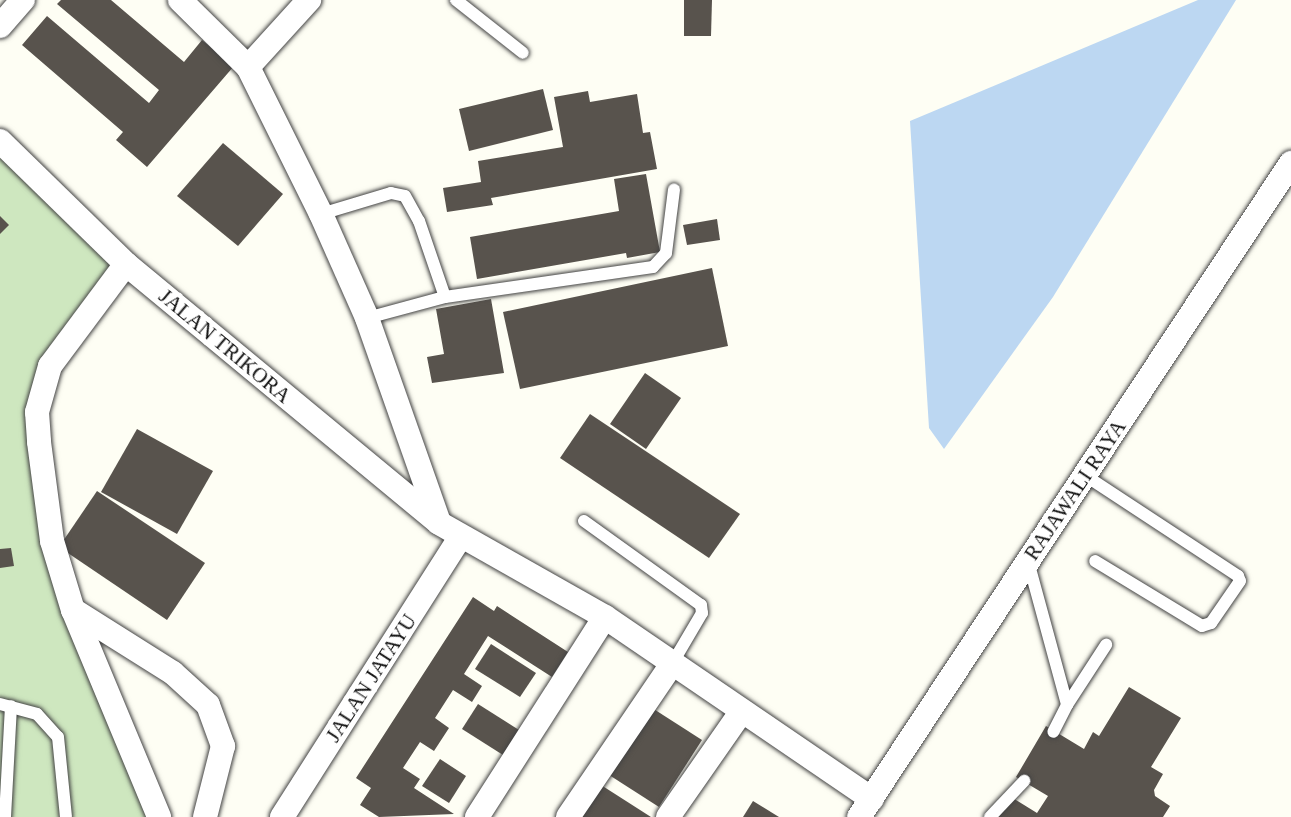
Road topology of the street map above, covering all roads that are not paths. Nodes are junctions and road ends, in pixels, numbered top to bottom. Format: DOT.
graph roads {
  1 [pos="23,0"];
  2 [pos="180,0"];
  3 [pos="309,0"];
  4 [pos="456,0"];
  5 [pos="0,26"];
  6 [pos="523,53"];
  7 [pos="248,67"];
  8 [pos="0,141"];
  9 [pos="1291,163"];
  10 [pos="674,190"];
  11 [pos="321,214"];
  12 [pos="126,264"];
  13 [pos="445,297"];
  14 [pos="366,318"];
  15 [pos="1086,476"];
  16 [pos="584,521"];
  17 [pos="439,523"];
  18 [pos="460,538"];
  19 [pos="1028,561"];
  20 [pos="1095,561"];
  21 [pos="73,610"];
  22 [pos="605,617"];
  23 [pos="1106,645"];
  24 [pos="672,664"];
  25 [pos="6,705"];
  26 [pos="1067,705"];
  27 [pos="742,711"];
  28 [pos="1054,732"];
  29 [pos="1024,781"];
  30 [pos="865,808"];
  31 [pos="68,815"];
  32 [pos="5,817"];
  33 [pos="159,817"];
  34 [pos="205,817"];
  35 [pos="282,817"];
  36 [pos="477,817"];
  37 [pos="568,817"];
  38 [pos="668,817"];
  39 [pos="990,817"];
  1 -- 5 [label="street"];
  2 -- 7 [label="street"];
  3 -- 7 [label="street"];
  4 -- 6 [label="lane"];
  7 -- 11 [label="street"];
  8 -- 12 [label="street, JALAN TRIKORA"];
  9 -- 15 [label="street, RAJAWALI RAYA"];
  10 -- 13 [label="lane"];
  11 -- 13 [label="lane"];
  11 -- 14 [label="street"];
  12 -- 17 [label="street, JALAN TRIKORA"];
  12 -- 21 [label="street"];
  13 -- 14 [label="lane"];
  14 -- 17 [label="street"];
  15 -- 19 [label="street, RAJAWALI RAYA"];
  15 -- 20 [label="lane"];
  16 -- 24 [label="lane"];
  17 -- 18 [label="street, JALAN TRIKORA"];
  18 -- 22 [label="street, JALAN TRIKORA"];
  18 -- 35 [label="street, JALAN JATAYU"];
  19 -- 26 [label="lane"];
  19 -- 30 [label="street, RAJAWALI RAYA"];
  21 -- 33 [label="street"];
  21 -- 34 [label="street"];
  22 -- 24 [label="street, JALAN TRIKORA"];
  22 -- 36 [label="street"];
  23 -- 26 [label="lane"];
  24 -- 27 [label="street, JALAN TRIKORA"];
  24 -- 37 [label="street"];
  25 -- 31 [label="lane"];
  25 -- 32 [label="lane"];
  26 -- 28 [label="lane"];
  27 -- 30 [label="street, JALAN TRIKORA"];
  27 -- 38 [label="street"];
  29 -- 39 [label="lane"];
}
